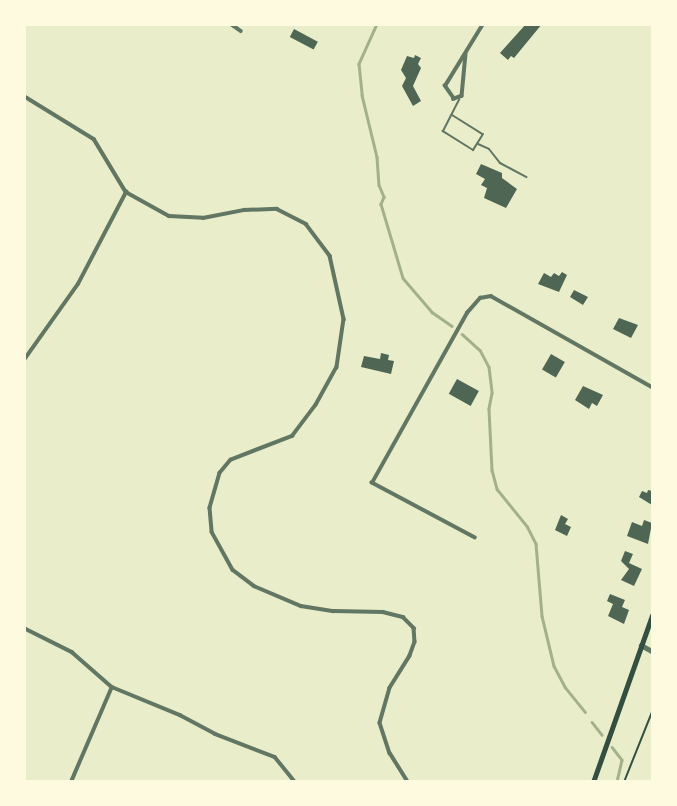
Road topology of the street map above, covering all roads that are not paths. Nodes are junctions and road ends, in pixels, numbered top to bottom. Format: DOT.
graph roads {
  1 [pos="231,24"];
  2 [pos="483,24"];
  3 [pos="241,31"];
  4 [pos="466,54"];
  5 [pos="24,96"];
  6 [pos="458,99"];
  7 [pos="452,115"];
  8 [pos="477,143"];
  9 [pos="526,177"];
  10 [pos="126,192"];
  11 [pos="24,360"];
  12 [pos="653,387"];
  13 [pos="475,538"];
  14 [pos="653,615"];
  15 [pos="24,628"];
  16 [pos="642,645"];
  17 [pos="653,651"];
  18 [pos="113,687"];
  19 [pos="71,782"];
  20 [pos="295,782"];
  21 [pos="408,782"];
  22 [pos="593,782"];
  1 -- 3 [label="street"];
  2 -- 4 [label="street"];
  4 -- 6 [label="street"];
  4 -- 6 [label="street"];
  5 -- 10 [label="street"];
  6 -- 7 [label="lane"];
  7 -- 8 [label="lane"];
  7 -- 8 [label="lane"];
  8 -- 9 [label="lane"];
  10 -- 11 [label="street"];
  10 -- 21 [label="street"];
  12 -- 13 [label="street"];
  14 -- 16 [label="main road"];
  15 -- 18 [label="street"];
  16 -- 17 [label="street"];
  16 -- 22 [label="main road"];
  18 -- 19 [label="street"];
  18 -- 20 [label="street"];
}
